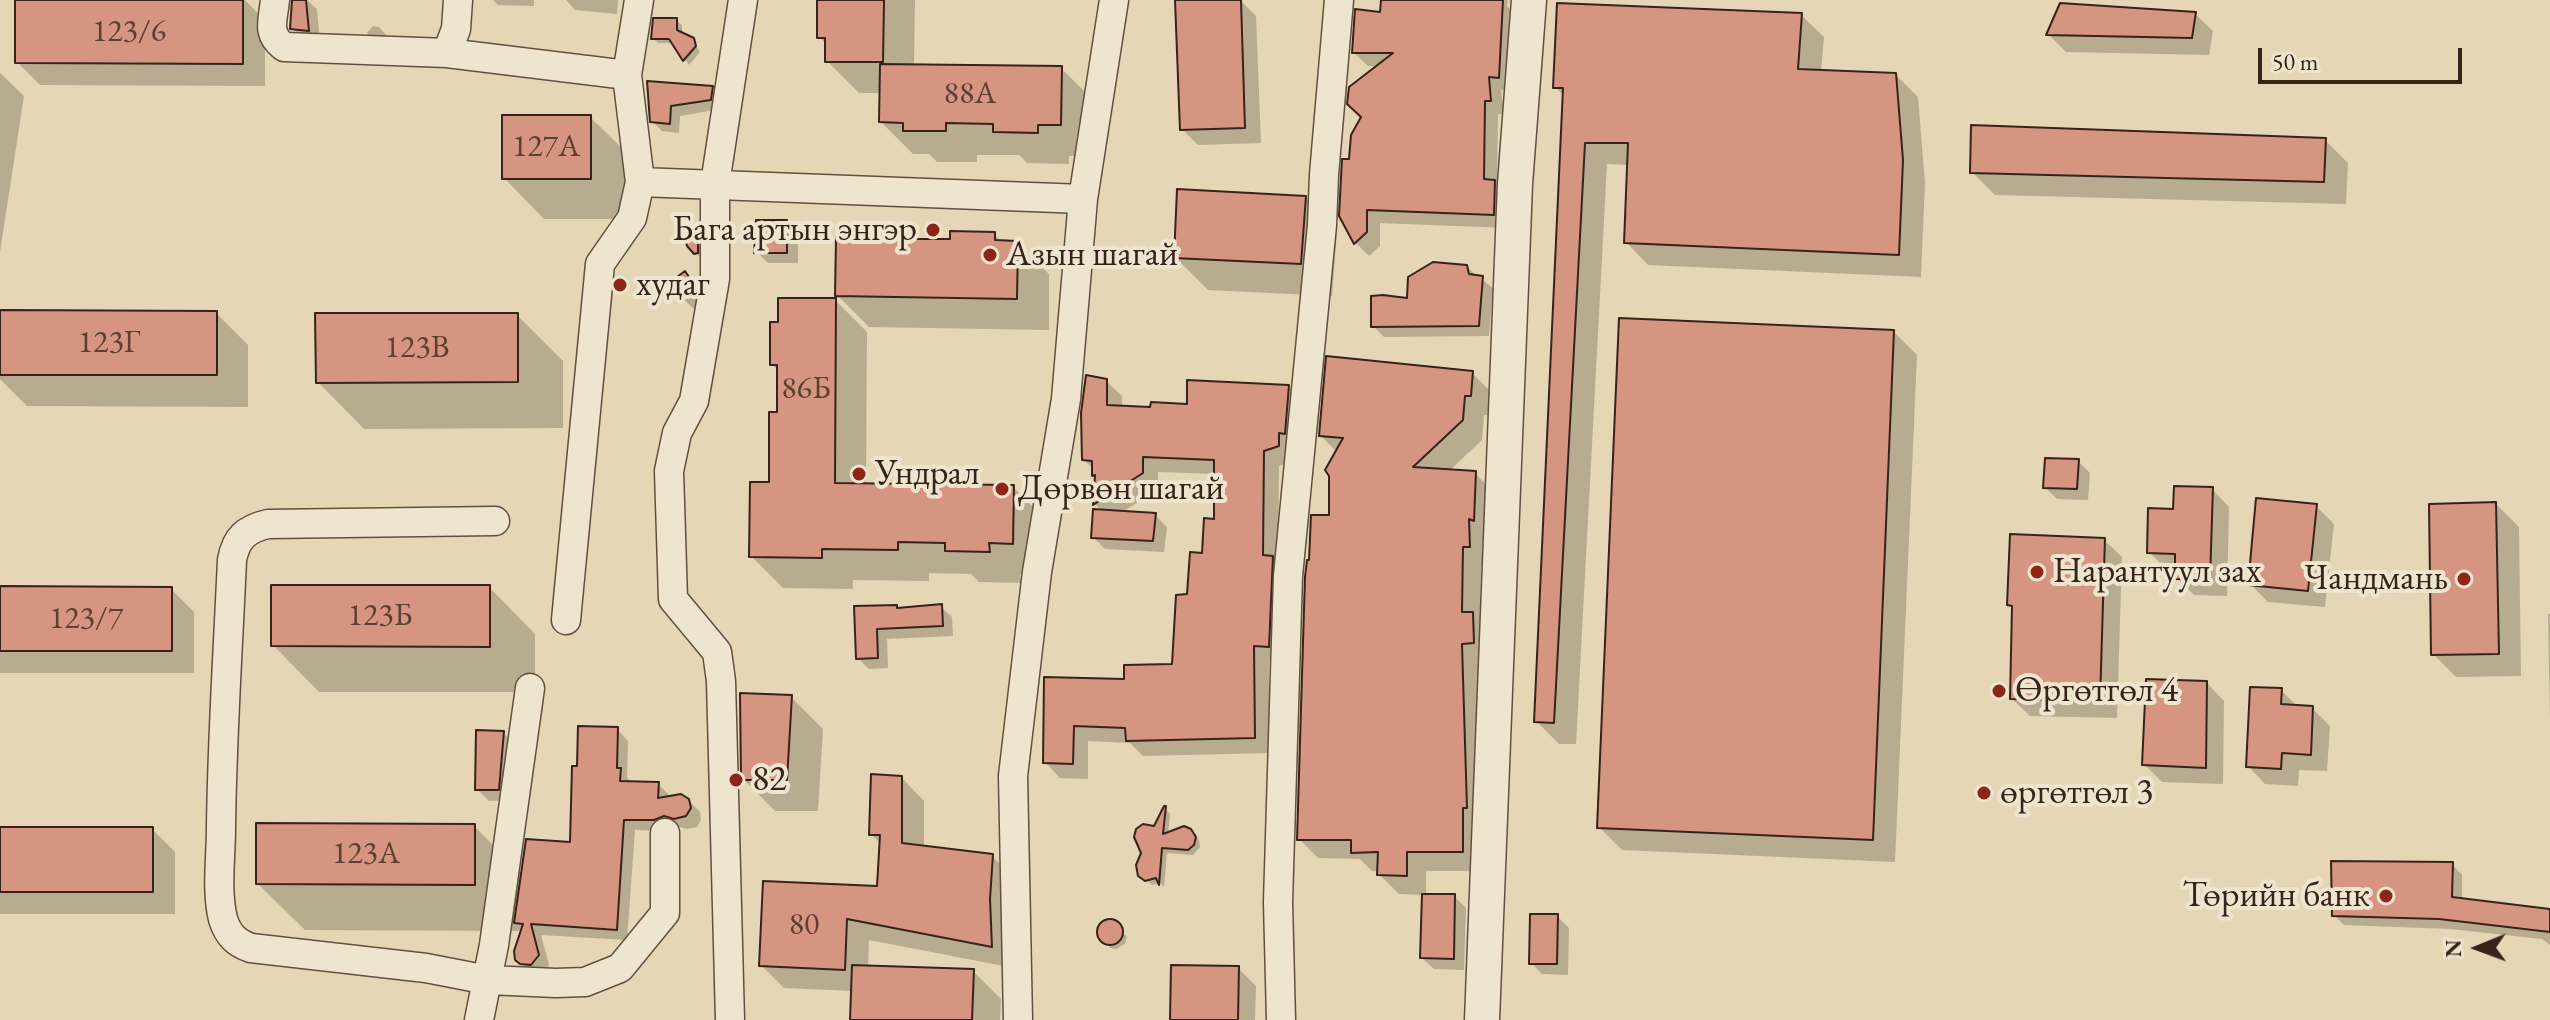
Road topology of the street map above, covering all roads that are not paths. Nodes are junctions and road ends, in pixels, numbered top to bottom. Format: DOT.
graph roads {
  1 [pos="275,0"];
  2 [pos="458,0"];
  3 [pos="639,0"];
  4 [pos="743,0"];
  5 [pos="1114,0"];
  6 [pos="1339,0"];
  7 [pos="1529,0"];
  8 [pos="447,53"];
  9 [pos="627,75"];
  10 [pos="640,182"];
  11 [pos="715,184"];
  12 [pos="1083,199"];
  13 [pos="495,521"];
  14 [pos="566,620"];
  15 [pos="530,688"];
  16 [pos="665,833"];
  17 [pos="488,980"];
  18 [pos="479,1020"];
  19 [pos="730,1020"];
  20 [pos="1018,1020"];
  21 [pos="1281,1020"];
  22 [pos="1482,1020"];
  1 -- 8 [label="street"];
  2 -- 8 [label="street"];
  3 -- 9 [label="street"];
  4 -- 11 [label="street"];
  5 -- 12 [label="street"];
  6 -- 21 [label="street"];
  7 -- 22 [label="street"];
  8 -- 9 [label="street"];
  9 -- 10 [label="street"];
  10 -- 11 [label="street"];
  10 -- 14 [label="street"];
  11 -- 12 [label="street"];
  11 -- 19 [label="street"];
  12 -- 20 [label="street"];
  13 -- 17 [label="street"];
  15 -- 17 [label="street"];
  16 -- 17 [label="street"];
  17 -- 18 [label="street"];
}
